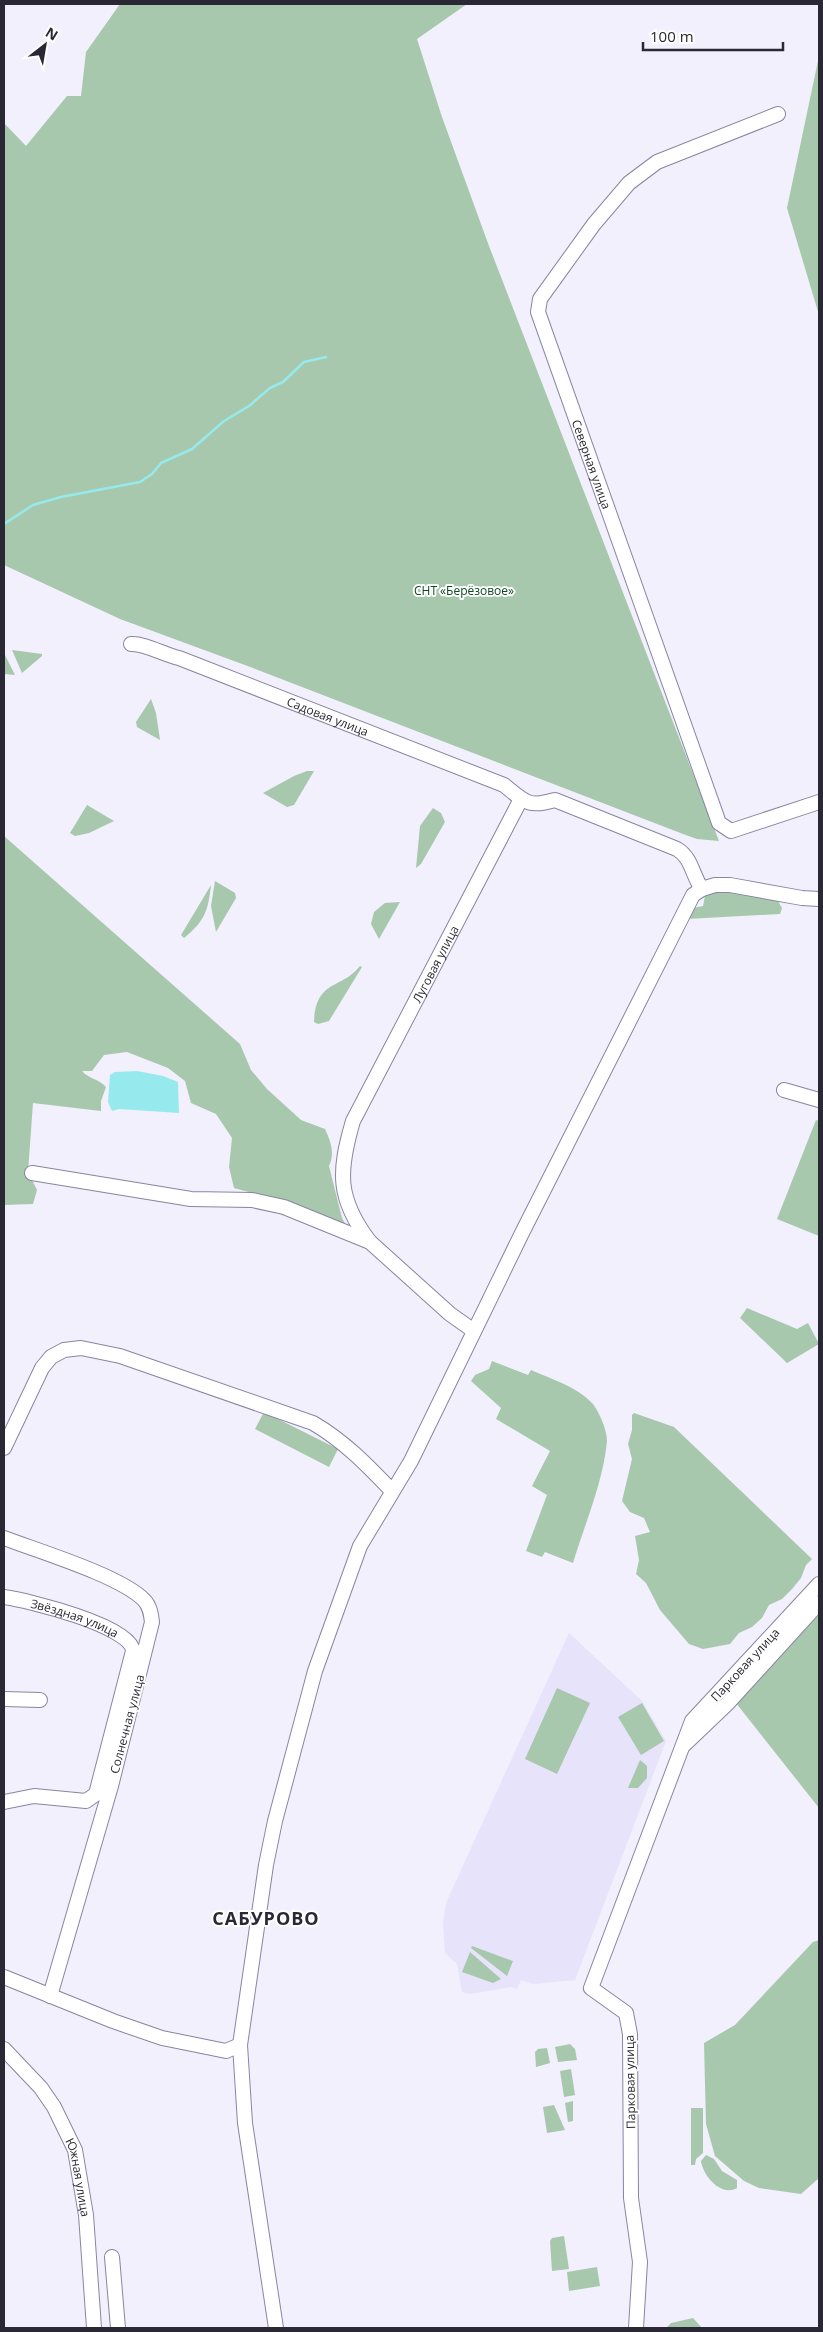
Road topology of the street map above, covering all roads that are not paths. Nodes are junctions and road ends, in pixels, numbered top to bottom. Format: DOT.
graph roads {
  1 [pos="778,114"];
  2 [pos="131,644"];
  3 [pos="521,799"];
  4 [pos="819,802"];
  5 [pos="702,888"];
  6 [pos="819,899"];
  7 [pos="784,1090"];
  8 [pos="819,1100"];
  9 [pos="32,1173"];
  10 [pos="370,1242"];
  11 [pos="474,1332"];
  12 [pos="4,1448"];
  13 [pos="392,1491"];
  14 [pos="4,1538"];
  15 [pos="819,1584"];
  16 [pos="4,1597"];
  17 [pos="819,1603"];
  18 [pos="4,1699"];
  19 [pos="40,1700"];
  20 [pos="680,1750"];
  21 [pos="4,1802"];
  22 [pos="4,1977"];
  23 [pos="50,1996"];
  24 [pos="240,2045"];
  25 [pos="4,2049"];
  26 [pos="112,2256"];
  27 [pos="94,2328"];
  28 [pos="118,2328"];
  29 [pos="276,2328"];
  30 [pos="636,2328"];
  1 -- 4 [label="street, Северная улица"];
  2 -- 3 [label="street, Садовая улица"];
  3 -- 5 [label="street"];
  3 -- 10 [label="street, Луговая улица"];
  5 -- 6 [label="street"];
  5 -- 11 [label="street"];
  7 -- 8 [label="street"];
  9 -- 10 [label="street"];
  10 -- 11 [label="street"];
  11 -- 13 [label="street"];
  12 -- 13 [label="street"];
  13 -- 24 [label="street"];
  14 -- 23 [label="street, Солнечная улица"];
  15 -- 20 [label="street, Парковая улица"];
  16 -- 21 [label="street, Звёздная улица"];
  17 -- 20 [label="street, Парковая улица"];
  18 -- 19 [label="street"];
  20 -- 30 [label="street, Парковая улица"];
  22 -- 23 [label="street"];
  23 -- 24 [label="street"];
  24 -- 29 [label="street"];
  25 -- 27 [label="street, Южная улица"];
  26 -- 28 [label="street"];
}
